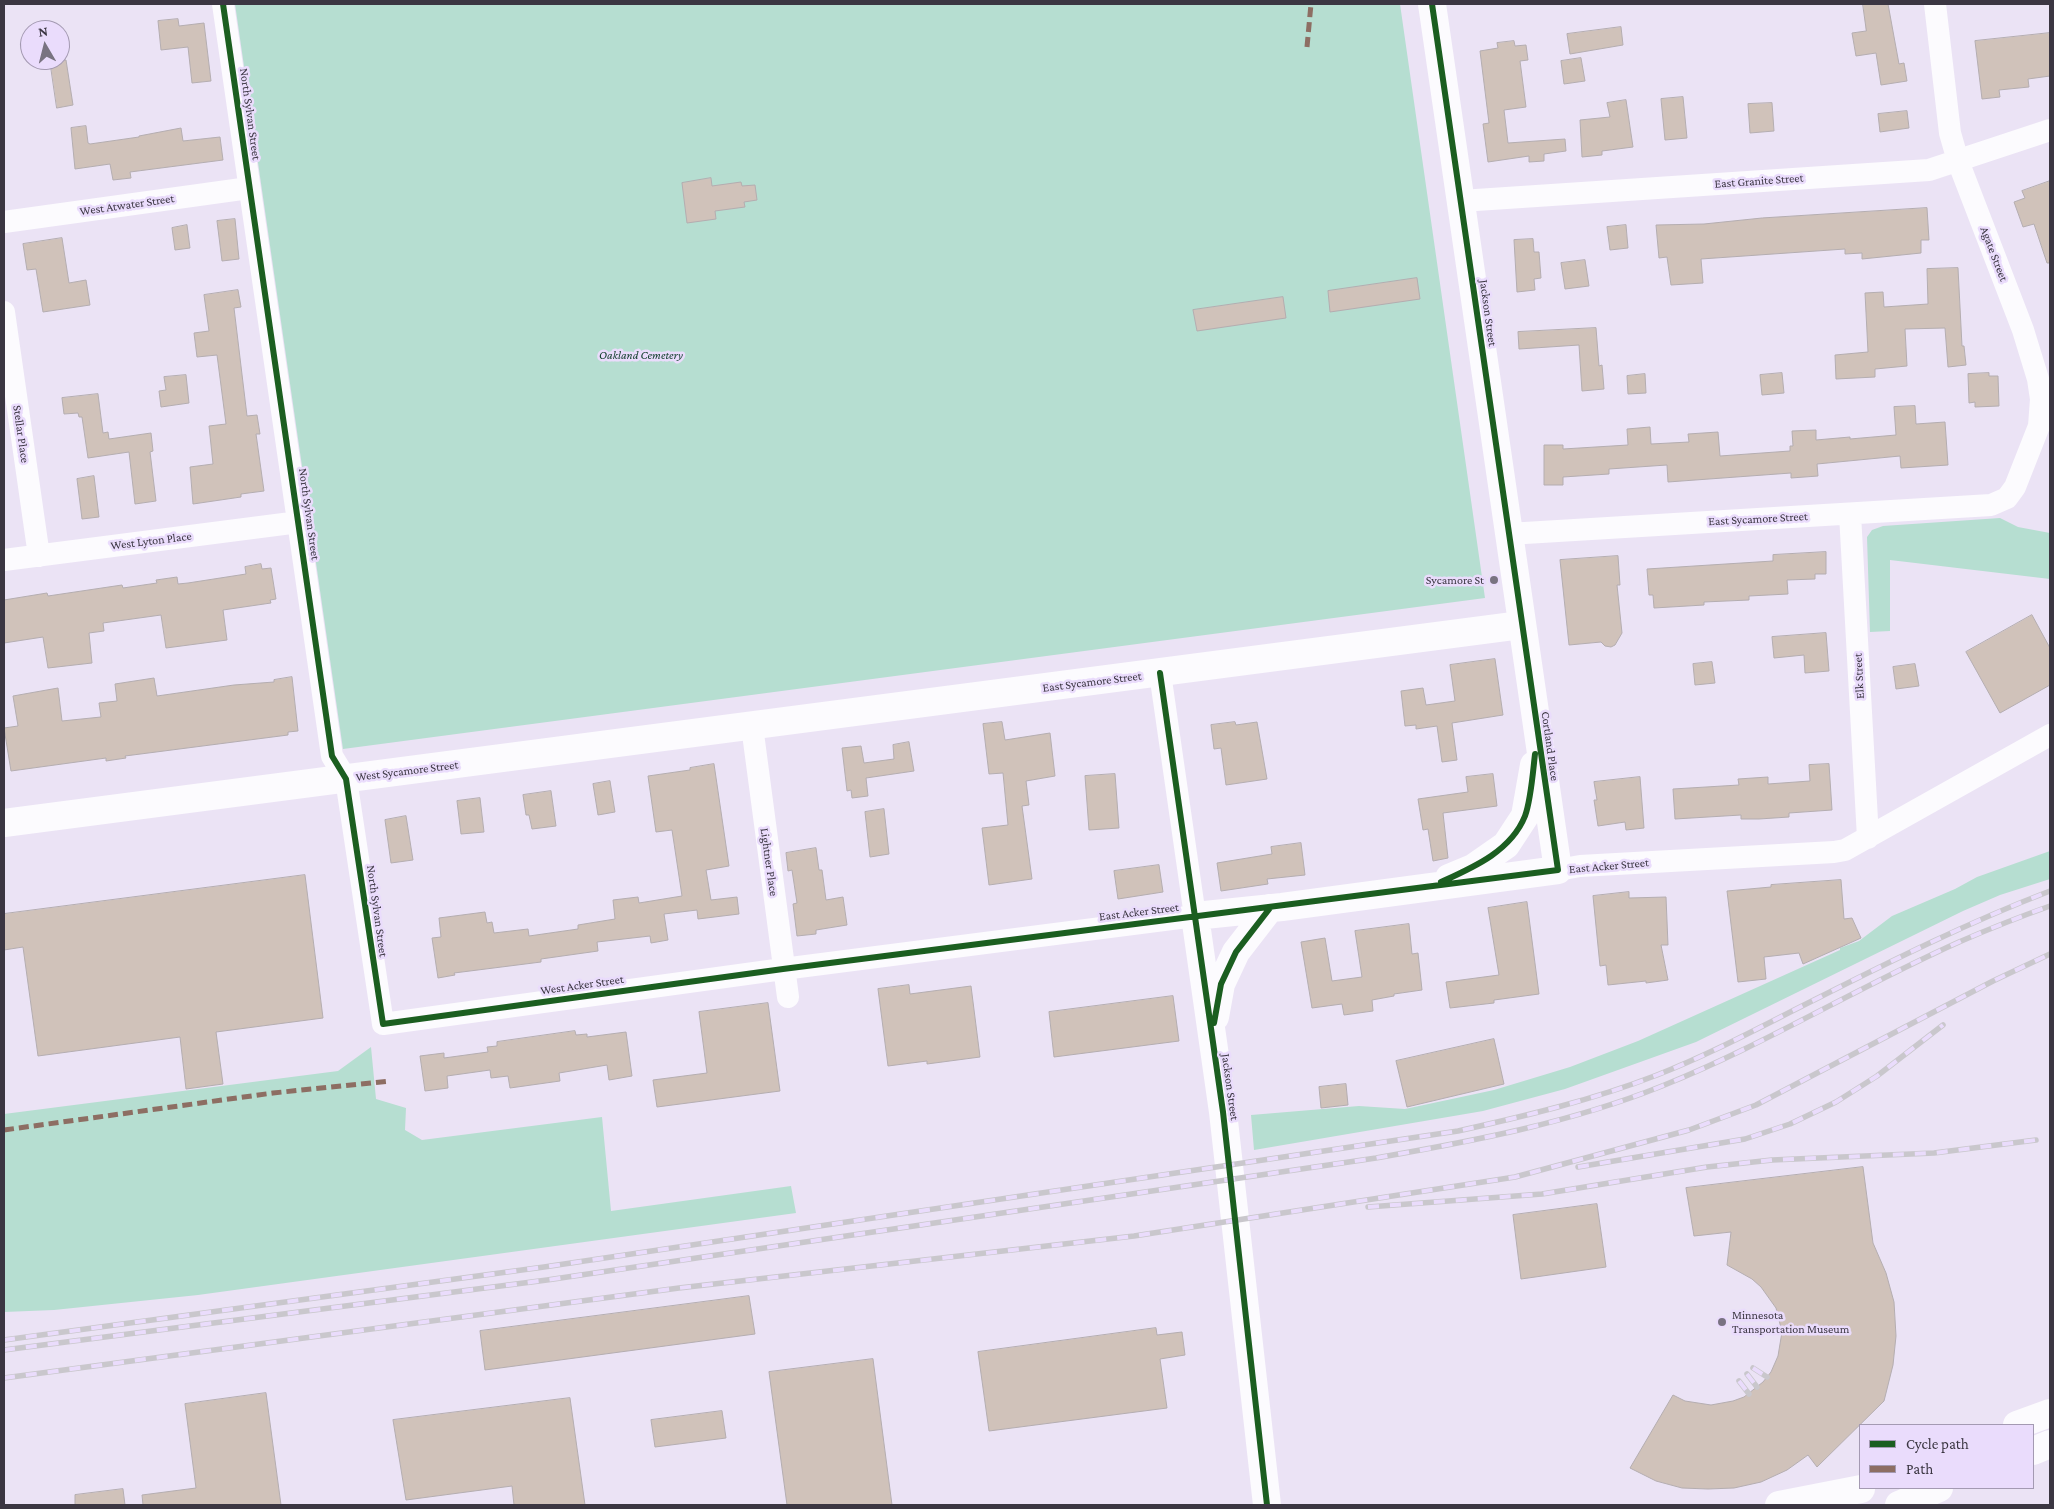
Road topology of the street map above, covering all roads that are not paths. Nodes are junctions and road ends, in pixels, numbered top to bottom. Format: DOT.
graph roads {
  1 [pos="223,4"];
  2 [pos="1432,4"];
  3 [pos="1935,4"];
  4 [pos="2050,130"];
  5 [pos="1958,161"];
  6 [pos="249,188"];
  7 [pos="1461,200"];
  8 [pos="4,222"];
  9 [pos="4,312"];
  10 [pos="2007,498"];
  11 [pos="1850,514"];
  12 [pos="298,522"];
  13 [pos="1508,534"];
  14 [pos="39,556"];
  15 [pos="4,560"];
  16 [pos="1521,625"];
  17 [pos="1160,673"];
  18 [pos="752,726"];
  19 [pos="2050,735"];
  20 [pos="1537,739"];
  21 [pos="346,779"];
  22 [pos="4,824"];
  23 [pos="1868,838"];
  24 [pos="1558,870"];
  25 [pos="1429,888"];
  26 [pos="1270,908"];
  27 [pos="1195,916"];
  28 [pos="783,969"];
  29 [pos="788,997"];
  30 [pos="383,1024"];
  31 [pos="1212,1035"];
  32 [pos="2050,1413"];
  33 [pos="2021,1424"];
  34 [pos="2050,1444"];
  35 [pos="2034,1451"];
  36 [pos="1863,1489"];
  37 [pos="1937,1489"];
  38 [pos="1267,1505"];
  39 [pos="1779,1505"];
  40 [pos="1824,1505"];
  41 [pos="1899,1505"];
  1 -- 6 [label="street, North Sylvan Street"];
  2 -- 7 [label="street, Jackson Street"];
  3 -- 5 [label="street, Agate Street"];
  4 -- 5 [label="street, East Granite Street"];
  5 -- 7 [label="street, East Granite Street"];
  5 -- 10 [label="street, Agate Street"];
  6 -- 8 [label="street, West Atwater Street"];
  6 -- 12 [label="street, North Sylvan Street"];
  7 -- 13 [label="street, Jackson Street"];
  9 -- 14 [label="street, Stellar Place"];
  10 -- 11 [label="street, East Sycamore Street"];
  11 -- 13 [label="street, East Sycamore Street"];
  11 -- 23 [label="street, Elk Street"];
  12 -- 14 [label="street, West Lyton Place"];
  12 -- 21 [label="street, North Sylvan Street"];
  13 -- 16 [label="street, Jackson Street"];
  14 -- 15 [label="street, West Lyton Place"];
  16 -- 17 [label="street, East Sycamore Street"];
  16 -- 20 [label="street, Cortland Place"];
  17 -- 18 [label="street, East Sycamore Street"];
  17 -- 27 [label="street, Jackson Street"];
  18 -- 21 [label="street, West Sycamore Street"];
  18 -- 28 [label="street, Lightner Place"];
  19 -- 23 [label="street, East Acker Street"];
  20 -- 24 [label="street, Cortland Place"];
  20 -- 25 [label="street"];
  21 -- 22 [label="street, West Sycamore Street"];
  21 -- 30 [label="street, North Sylvan Street"];
  23 -- 24 [label="street, East Acker Street"];
  24 -- 25 [label="street, East Acker Street"];
  25 -- 26 [label="street, East Acker Street"];
  26 -- 27 [label="street, East Acker Street"];
  26 -- 31 [label="street"];
  27 -- 28 [label="street, East Acker Street"];
  27 -- 31 [label="street, Jackson Street"];
  28 -- 29 [label="street, Lightner Place"];
  28 -- 30 [label="street, West Acker Street"];
  31 -- 38 [label="street, Jackson Street"];
  32 -- 33 [label="street"];
  34 -- 35 [label="street"];
  36 -- 39 [label="street"];
  36 -- 40 [label="street"];
  37 -- 41 [label="street"];
}
